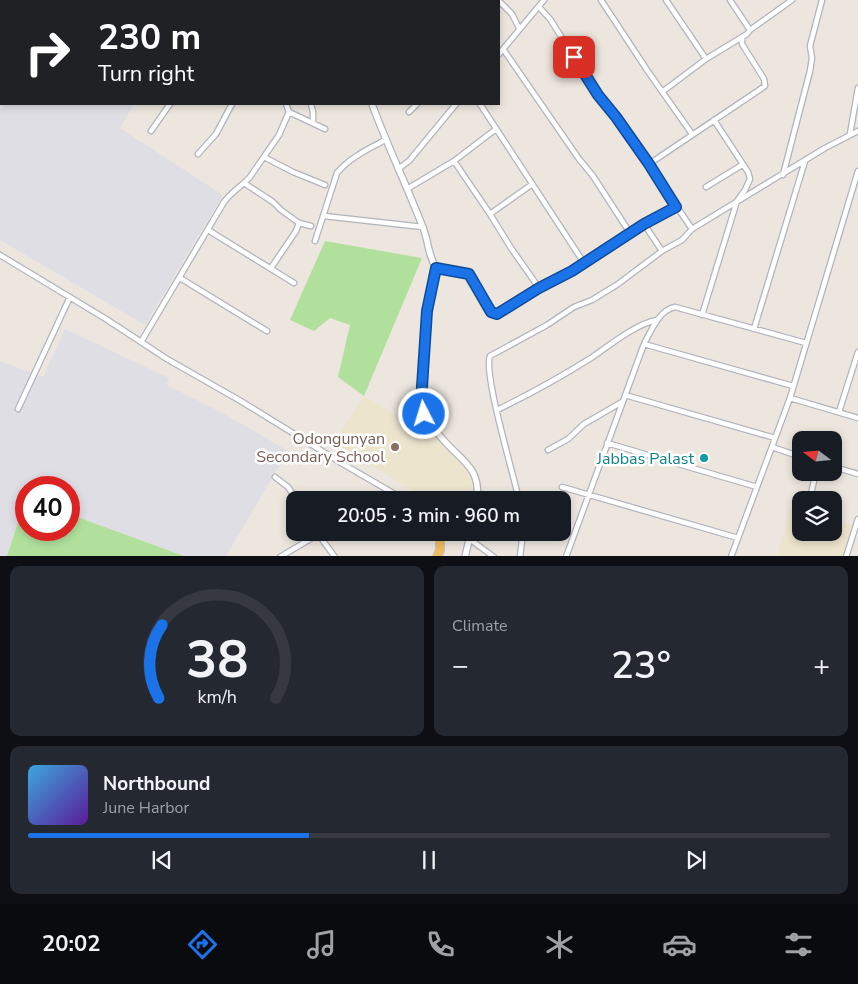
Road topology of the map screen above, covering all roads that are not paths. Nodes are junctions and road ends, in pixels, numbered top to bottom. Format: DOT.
graph roads {
  1 [pos="544,0"];
  2 [pos="666,0"];
  3 [pos="730,0"];
  4 [pos="792,0"];
  5 [pos="822,0"];
  6 [pos="604,1"];
  7 [pos="500,2"];
  8 [pos="539,7"];
  9 [pos="519,28"];
  10 [pos="750,30"];
  11 [pos="742,41"];
  12 [pos="503,49"];
  13 [pos="500,53"];
  14 [pos="706,59"];
  15 [pos="858,88"];
  16 [pos="662,92"];
  17 [pos="169,105"];
  18 [pos="231,105"];
  19 [pos="286,105"];
  20 [pos="312,105"];
  21 [pos="372,105"];
  22 [pos="415,105"];
  23 [pos="455,105"];
  24 [pos="481,105"];
  25 [pos="289,112"];
  26 [pos="409,112"];
  27 [pos="714,120"];
  28 [pos="312,123"];
  29 [pos="325,129"];
  30 [pos="496,129"];
  31 [pos="151,131"];
  32 [pos="858,131"];
  33 [pos="692,134"];
  34 [pos="850,134"];
  35 [pos="385,140"];
  36 [pos="198,154"];
  37 [pos="264,157"];
  38 [pos="454,161"];
  39 [pos="805,161"];
  40 [pos="649,164"];
  41 [pos="742,165"];
  42 [pos="798,165"];
  43 [pos="803,168"];
  44 [pos="398,169"];
  45 [pos="858,171"];
  46 [pos="783,174"];
  47 [pos="244,183"];
  48 [pos="325,185"];
  49 [pos="531,185"];
  50 [pos="706,187"];
  51 [pos="407,189"];
  52 [pos="737,201"];
  53 [pos="676,207"];
  54 [pos="721,211"];
  55 [pos="490,214"];
  56 [pos="324,216"];
  57 [pos="732,217"];
  58 [pos="299,223"];
  59 [pos="644,224"];
  60 [pos="311,226"];
  61 [pos="423,226"];
  62 [pos="692,229"];
  63 [pos="208,230"];
  64 [pos="630,233"];
  65 [pos="315,241"];
  66 [pos="662,251"];
  67 [pos="0,255"];
  68 [pos="584,263"];
  69 [pos="272,268"];
  70 [pos="436,268"];
  71 [pos="180,278"];
  72 [pos="294,283"];
  73 [pos="539,288"];
  74 [pos="70,297"];
  75 [pos="702,315"];
  76 [pos="657,320"];
  77 [pos="754,329"];
  78 [pos="267,331"];
  79 [pos="141,342"];
  80 [pos="806,343"];
  81 [pos="644,344"];
  82 [pos="858,352"];
  83 [pos="793,386"];
  84 [pos="625,395"];
  85 [pos="790,398"];
  86 [pos="622,402"];
  87 [pos="18,409"];
  88 [pos="497,410"];
  89 [pos="839,412"];
  90 [pos="858,418"];
  91 [pos="775,438"];
  92 [pos="606,444"];
  93 [pos="772,447"];
  94 [pos="548,450"];
  95 [pos="792,454"];
  96 [pos="842,469"];
  97 [pos="858,474"];
  98 [pos="275,477"];
  99 [pos="562,487"];
  100 [pos="757,488"];
  101 [pos="291,491"];
  102 [pos="390,491"];
  103 [pos="477,491"];
  104 [pos="517,491"];
  105 [pos="588,496"];
  106 [pos="858,520"];
  107 [pos="856,532"];
  108 [pos="738,538"];
  109 [pos="305,541"];
  110 [pos="325,541"];
  111 [pos="440,541"];
  112 [pos="469,541"];
  113 [pos="478,541"];
  114 [pos="522,541"];
  115 [pos="280,556"];
  116 [pos="335,556"];
  117 [pos="437,556"];
  118 [pos="465,556"];
  119 [pos="494,556"];
  120 [pos="520,556"];
  121 [pos="566,556"];
  122 [pos="731,556"];
  123 [pos="846,556"];
  1 -- 8 [label="street"];
  2 -- 14 [label="street"];
  3 -- 10 [label="street"];
  4 -- 10 [label="street"];
  5 -- 46 [label="street"];
  6 -- 16 [label="street"];
  7 -- 9 [label="street"];
  8 -- 9 [label="street"];
  8 -- 40 [label="street"];
  9 -- 12 [label="street"];
  10 -- 11 [label="street"];
  11 -- 14 [label="street"];
  11 -- 27 [label="street"];
  12 -- 13 [label="street"];
  12 -- 64 [label="street"];
  14 -- 16 [label="street"];
  15 -- 34 [label="street"];
  16 -- 33 [label="street"];
  17 -- 31 [label="street"];
  18 -- 36 [label="street"];
  19 -- 25 [label="street"];
  20 -- 28 [label="street"];
  21 -- 35 [label="street"];
  22 -- 26 [label="street"];
  23 -- 44 [label="street"];
  24 -- 30 [label="street"];
  25 -- 28 [label="street"];
  25 -- 37 [label="street"];
  27 -- 33 [label="street"];
  27 -- 41 [label="street"];
  28 -- 29 [label="street"];
  30 -- 38 [label="street"];
  30 -- 49 [label="street"];
  32 -- 34 [label="street"];
  33 -- 40 [label="street"];
  34 -- 39 [label="street"];
  35 -- 44 [label="street"];
  35 -- 56 [label="street"];
  37 -- 47 [label="street"];
  37 -- 48 [label="street"];
  38 -- 51 [label="street"];
  38 -- 55 [label="street"];
  39 -- 42 [label="street"];
  39 -- 43 [label="street"];
  40 -- 53 [label="street"];
  41 -- 50 [label="street"];
  41 -- 52 [label="street"];
  42 -- 43 [label="street"];
  42 -- 46 [label="street"];
  43 -- 77 [label="street"];
  44 -- 51 [label="street"];
  45 -- 80 [label="street"];
  46 -- 52 [label="street"];
  47 -- 58 [label="street"];
  47 -- 63 [label="street"];
  49 -- 55 [label="street"];
  49 -- 68 [label="street"];
  51 -- 61 [label="street"];
  52 -- 54 [label="street"];
  52 -- 57 [label="street"];
  53 -- 59 [label="street"];
  53 -- 62 [label="street"];
  54 -- 57 [label="street"];
  54 -- 62 [label="street"];
  55 -- 73 [label="street"];
  56 -- 61 [label="street"];
  56 -- 65 [label="street"];
  57 -- 75 [label="street"];
  58 -- 60 [label="street"];
  58 -- 69 [label="street"];
  59 -- 64 [label="street"];
  59 -- 66 [label="street"];
  61 -- 70 [label="street"];
  62 -- 66 [label="street"];
  63 -- 69 [label="street"];
  63 -- 71 [label="street"];
  64 -- 68 [label="street"];
  66 -- 88 [label="street"];
  67 -- 74 [label="street"];
  68 -- 73 [label="street"];
  69 -- 72 [label="street"];
  70 -- 73 [label="street"];
  70 -- 103 [label="street"];
  71 -- 78 [label="street"];
  71 -- 79 [label="street"];
  74 -- 79 [label="street"];
  74 -- 87 [label="street"];
  75 -- 76 [label="street"];
  75 -- 77 [label="street"];
  76 -- 81 [label="street"];
  76 -- 88 [label="street"];
  77 -- 80 [label="street"];
  79 -- 102 [label="street"];
  80 -- 83 [label="street"];
  81 -- 83 [label="street"];
  81 -- 84 [label="street"];
  82 -- 89 [label="street"];
  83 -- 85 [label="street"];
  84 -- 86 [label="street"];
  84 -- 91 [label="street"];
  85 -- 89 [label="street"];
  85 -- 91 [label="street"];
  86 -- 92 [label="street"];
  86 -- 94 [label="street"];
  88 -- 104 [label="street"];
  89 -- 90 [label="street"];
  91 -- 93 [label="street"];
  92 -- 100 [label="street"];
  92 -- 105 [label="street"];
  93 -- 95 [label="street"];
  93 -- 100 [label="street"];
  96 -- 97 [label="street"];
  98 -- 101 [label="street"];
  99 -- 105 [label="street"];
  100 -- 108 [label="street"];
  105 -- 108 [label="street"];
  105 -- 121 [label="street"];
  106 -- 107 [label="street"];
  107 -- 123 [label="street"];
  108 -- 122 [label="street"];
  109 -- 115 [label="street"];
  110 -- 116 [label="street"];
  111 -- 117 [label="highway"];
  112 -- 118 [label="street"];
  113 -- 119 [label="street"];
  114 -- 120 [label="street"];
}
